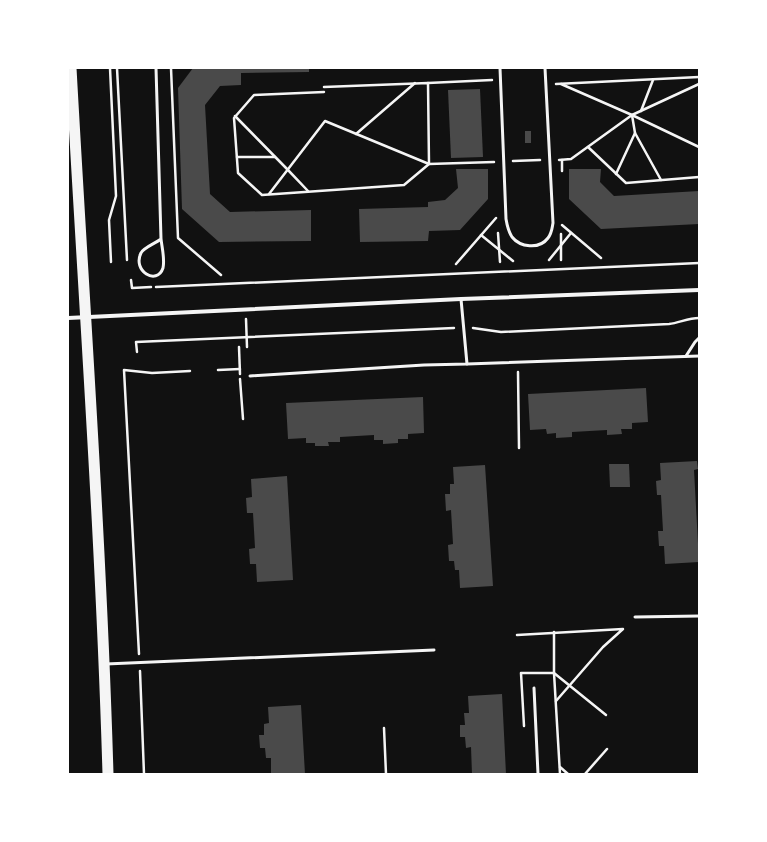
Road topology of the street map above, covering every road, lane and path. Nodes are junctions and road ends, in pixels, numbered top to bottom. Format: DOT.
graph roads {
  1 [pos="71,68"];
  2 [pos="110,68"];
  3 [pos="117,68"];
  4 [pos="156,68"];
  5 [pos="171,68"];
  6 [pos="500,68"];
  7 [pos="545,68"];
  8 [pos="699,77"];
  9 [pos="500,80"];
  10 [pos="653,80"];
  11 [pos="415,83"];
  12 [pos="428,83"];
  13 [pos="560,84"];
  14 [pos="699,84"];
  15 [pos="546,85"];
  16 [pos="324,87"];
  17 [pos="324,92"];
  18 [pos="640,111"];
  19 [pos="632,115"];
  20 [pos="235,116"];
  21 [pos="635,133"];
  22 [pos="356,134"];
  23 [pos="588,147"];
  24 [pos="699,147"];
  25 [pos="276,157"];
  26 [pos="237,158"];
  27 [pos="550,160"];
  28 [pos="503,161"];
  29 [pos="429,164"];
  30 [pos="288,170"];
  31 [pos="616,174"];
  32 [pos="699,177"];
  33 [pos="661,180"];
  34 [pos="308,192"];
  35 [pos="269,194"];
  36 [pos="498,216"];
  37 [pos="562,224"];
  38 [pos="572,233"];
  39 [pos="480,236"];
  40 [pos="161,239"];
  41 [pos="601,258"];
  42 [pos="127,260"];
  43 [pos="549,260"];
  44 [pos="111,262"];
  45 [pos="513,262"];
  46 [pos="699,263"];
  47 [pos="456,264"];
  48 [pos="221,275"];
  49 [pos="131,280"];
  50 [pos="699,290"];
  51 [pos="461,299"];
  52 [pos="246,310"];
  53 [pos="85,317"];
  54 [pos="68,318"];
  55 [pos="699,318"];
  56 [pos="463,327"];
  57 [pos="247,337"];
  58 [pos="699,338"];
  59 [pos="239,347"];
  60 [pos="248,347"];
  61 [pos="137,352"];
  62 [pos="686,356"];
  63 [pos="699,356"];
  64 [pos="467,364"];
  65 [pos="240,369"];
  66 [pos="218,370"];
  67 [pos="190,371"];
  68 [pos="518,372"];
  69 [pos="250,376"];
  70 [pos="243,419"];
  71 [pos="519,448"];
  72 [pos="699,616"];
  73 [pos="635,617"];
  74 [pos="554,632"];
  75 [pos="517,635"];
  76 [pos="434,650"];
  77 [pos="140,663"];
  78 [pos="105,665"];
  79 [pos="554,673"];
  80 [pos="570,685"];
  81 [pos="534,688"];
  82 [pos="556,700"];
  83 [pos="606,715"];
  84 [pos="524,727"];
  85 [pos="384,728"];
  86 [pos="607,749"];
  87 [pos="559,766"];
  88 [pos="108,774"];
  89 [pos="144,774"];
  90 [pos="386,774"];
  91 [pos="538,774"];
  92 [pos="560,774"];
  93 [pos="568,774"];
  94 [pos="585,774"];
  1 -- 53 [label="highway"];
  2 -- 44 [label="path"];
  3 -- 42 [label="path"];
  4 -- 40 [label="lane"];
  5 -- 48 [label="path"];
  6 -- 9 [label="lane"];
  7 -- 15 [label="lane"];
  8 -- 10 [label="path"];
  9 -- 12 [label="path"];
  9 -- 28 [label="lane"];
  10 -- 13 [label="path"];
  10 -- 18 [label="path"];
  11 -- 12 [label="path"];
  11 -- 16 [label="path"];
  11 -- 22 [label="path"];
  12 -- 29 [label="path"];
  13 -- 15 [label="path"];
  13 -- 19 [label="path"];
  14 -- 18 [label="path"];
  15 -- 27 [label="lane"];
  17 -- 20 [label="path"];
  18 -- 19 [label="path"];
  19 -- 21 [label="path"];
  19 -- 23 [label="path"];
  19 -- 24 [label="path"];
  20 -- 25 [label="path"];
  20 -- 26 [label="path"];
  21 -- 31 [label="path"];
  21 -- 33 [label="path"];
  22 -- 29 [label="path"];
  22 -- 30 [label="path"];
  23 -- 27 [label="path"];
  23 -- 31 [label="path"];
  25 -- 26 [label="path"];
  25 -- 30 [label="path"];
  26 -- 35 [label="path"];
  27 -- 28 [label="path"];
  27 -- 28 [label="lane"];
  28 -- 29 [label="path"];
  29 -- 34 [label="path"];
  30 -- 34 [label="path"];
  30 -- 35 [label="path"];
  31 -- 33 [label="path"];
  32 -- 33 [label="path"];
  34 -- 35 [label="path"];
  36 -- 39 [label="path"];
  37 -- 38 [label="path"];
  38 -- 41 [label="path"];
  38 -- 43 [label="path"];
  39 -- 45 [label="path"];
  39 -- 47 [label="path"];
  40 -- 40 [label="lane"];
  46 -- 49 [label="path"];
  50 -- 51 [label="street"];
  51 -- 52 [label="street"];
  51 -- 56 [label="lane"];
  52 -- 53 [label="street"];
  52 -- 57 [label="path"];
  53 -- 54 [label="street"];
  53 -- 78 [label="highway"];
  55 -- 56 [label="path"];
  56 -- 57 [label="path"];
  56 -- 64 [label="lane"];
  57 -- 60 [label="path"];
  57 -- 61 [label="path"];
  58 -- 62 [label="lane"];
  59 -- 65 [label="path"];
  62 -- 63 [label="lane"];
  62 -- 64 [label="lane"];
  64 -- 69 [label="lane"];
  65 -- 66 [label="path"];
  65 -- 70 [label="path"];
  67 -- 77 [label="path"];
  68 -- 71 [label="path"];
  72 -- 73 [label="lane"];
  74 -- 75 [label="path"];
  74 -- 79 [label="path"];
  74 -- 80 [label="path"];
  76 -- 77 [label="lane"];
  77 -- 78 [label="lane"];
  77 -- 89 [label="path"];
  78 -- 88 [label="highway"];
  79 -- 80 [label="path"];
  79 -- 82 [label="path"];
  79 -- 84 [label="path"];
  80 -- 82 [label="path"];
  80 -- 83 [label="path"];
  81 -- 91 [label="lane"];
  82 -- 87 [label="path"];
  85 -- 90 [label="path"];
  86 -- 94 [label="path"];
  87 -- 92 [label="path"];
  87 -- 93 [label="path"];
}
